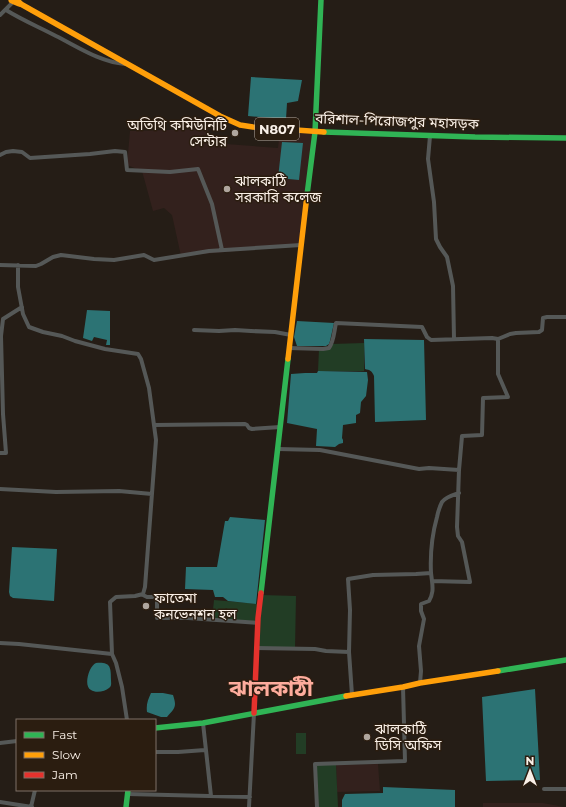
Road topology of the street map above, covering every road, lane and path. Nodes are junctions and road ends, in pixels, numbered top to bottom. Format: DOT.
graph roads {
  1 [pos="321,0"];
  2 [pos="16,1"];
  3 [pos="6,10"];
  4 [pos="0,15"];
  5 [pos="128,64"];
  6 [pos="315,132"];
  7 [pos="430,136"];
  8 [pos="566,138"];
  9 [pos="0,155"];
  10 [pos="301,245"];
  11 [pos="222,250"];
  12 [pos="18,265"];
  13 [pos="0,266"];
  14 [pos="22,307"];
  15 [pos="566,317"];
  16 [pos="1,324"];
  17 [pos="194,330"];
  18 [pos="291,335"];
  19 [pos="498,338"];
  20 [pos="454,339"];
  21 [pos="289,348"];
  22 [pos="154,425"];
  23 [pos="280,427"];
  24 [pos="278,449"];
  25 [pos="0,454"];
  26 [pos="459,470"];
  27 [pos="0,489"];
  28 [pos="459,493"];
  29 [pos="152,494"];
  30 [pos="431,573"];
  31 [pos="432,581"];
  32 [pos="143,594"];
  33 [pos="258,623"];
  34 [pos="0,643"];
  35 [pos="256,648"];
  36 [pos="349,652"];
  37 [pos="112,654"];
  38 [pos="566,660"];
  39 [pos="420,683"];
  40 [pos="403,687"];
  41 [pos="352,695"];
  42 [pos="254,713"];
  43 [pos="127,719"];
  44 [pos="202,723"];
  45 [pos="156,728"];
  46 [pos="16,741"];
  47 [pos="0,743"];
  48 [pos="205,750"];
  49 [pos="156,752"];
  50 [pos="544,789"];
  51 [pos="566,789"];
  52 [pos="35,791"];
  53 [pos="128,792"];
  54 [pos="211,796"];
  55 [pos="250,797"];
  56 [pos="0,802"];
  57 [pos="32,807"];
  58 [pos="126,807"];
  59 [pos="249,807"];
  60 [pos="316,807"];
  1 -- 6 [label="main road"];
  2 -- 3 [label="street"];
  2 -- 5 [label="main road, বরিশাল-পিরোজপুর মহাসড়ক / N807"];
  3 -- 4 [label="street"];
  3 -- 5 [label="street"];
  5 -- 6 [label="main road, বরিশাল-পিরোজপুর মহাসড়ক / N807"];
  6 -- 7 [label="main road, বরিশাল-পিরোজপুর মহাসড়ক / N807"];
  6 -- 10 [label="main road"];
  7 -- 8 [label="main road, বরিশাল-পিরোজপুর মহাসড়ক / N807"];
  7 -- 20 [label="street"];
  9 -- 11 [label="street"];
  10 -- 11 [label="street"];
  10 -- 18 [label="main road"];
  11 -- 12 [label="street"];
  12 -- 13 [label="street"];
  12 -- 14 [label="street"];
  14 -- 16 [label="street"];
  14 -- 22 [label="street"];
  15 -- 19 [label="street"];
  16 -- 25 [label="street"];
  17 -- 18 [label="street"];
  18 -- 21 [label="main road"];
  19 -- 20 [label="street"];
  19 -- 26 [label="street"];
  20 -- 21 [label="street"];
  21 -- 23 [label="main road"];
  22 -- 23 [label="street"];
  22 -- 29 [label="street"];
  23 -- 24 [label="main road"];
  24 -- 26 [label="street"];
  24 -- 33 [label="main road"];
  26 -- 28 [label="street"];
  27 -- 29 [label="street"];
  28 -- 30 [label="street"];
  28 -- 31 [label="street"];
  29 -- 32 [label="street"];
  30 -- 31 [label="street"];
  30 -- 36 [label="street"];
  31 -- 39 [label="street"];
  32 -- 33 [label="street"];
  32 -- 37 [label="street"];
  33 -- 35 [label="main road"];
  34 -- 37 [label="street"];
  35 -- 36 [label="street"];
  35 -- 42 [label="main road"];
  36 -- 41 [label="street"];
  37 -- 43 [label="street"];
  38 -- 39 [label="main road"];
  39 -- 40 [label="main road"];
  40 -- 41 [label="main road"];
  40 -- 60 [label="street"];
  41 -- 42 [label="main road"];
  42 -- 44 [label="main road"];
  42 -- 55 [label="street"];
  44 -- 45 [label="main road"];
  44 -- 48 [label="street"];
  46 -- 47 [label="street"];
  48 -- 49 [label="street"];
  48 -- 54 [label="street"];
  50 -- 51 [label="street"];
  52 -- 57 [label="street"];
  53 -- 54 [label="street"];
  53 -- 58 [label="main road"];
  54 -- 55 [label="street"];
  55 -- 59 [label="street"];
  56 -- 57 [label="street"];
}
